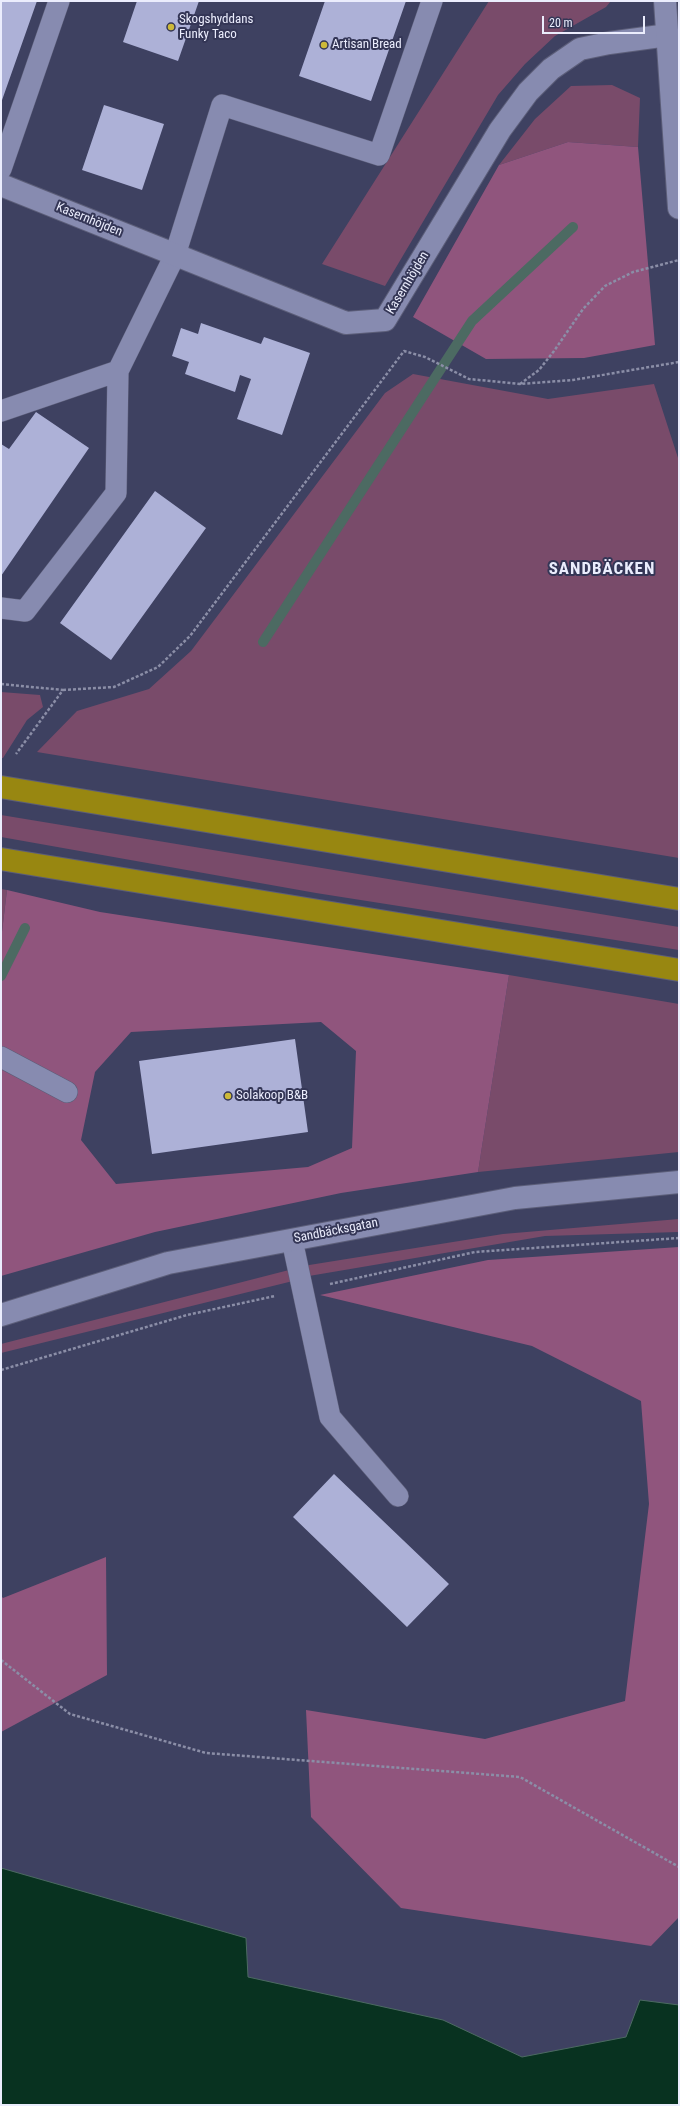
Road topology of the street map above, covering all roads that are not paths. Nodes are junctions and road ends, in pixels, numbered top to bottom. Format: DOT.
graph roads {
  1 [pos="59,1"];
  2 [pos="432,1"];
  3 [pos="665,1"];
  4 [pos="673,34"];
  5 [pos="1,169"];
  6 [pos="1,185"];
  7 [pos="679,208"];
  8 [pos="175,255"];
  9 [pos="118,371"];
  10 [pos="1,411"];
  11 [pos="1,608"];
  12 [pos="1,787"];
  13 [pos="1,859"];
  14 [pos="679,899"];
  15 [pos="679,970"];
  16 [pos="1,1057"];
  17 [pos="67,1092"];
  18 [pos="679,1182"];
  19 [pos="292,1240"];
  20 [pos="1,1315"];
  21 [pos="398,1496"];
  1 -- 5 [label="lane"];
  2 -- 8 [label="lane"];
  3 -- 4 [label="street"];
  4 -- 7 [label="street"];
  4 -- 8 [label="street, Kasernhöjden"];
  6 -- 8 [label="street, Kasernhöjden"];
  8 -- 9 [label="lane"];
  9 -- 10 [label="lane"];
  9 -- 11 [label="lane"];
  12 -- 14 [label="highway"];
  13 -- 15 [label="highway"];
  16 -- 17 [label="lane"];
  18 -- 19 [label="street, Sandbäcksgatan"];
  19 -- 20 [label="street, Sandbäcksgatan"];
  19 -- 21 [label="lane"];
}
